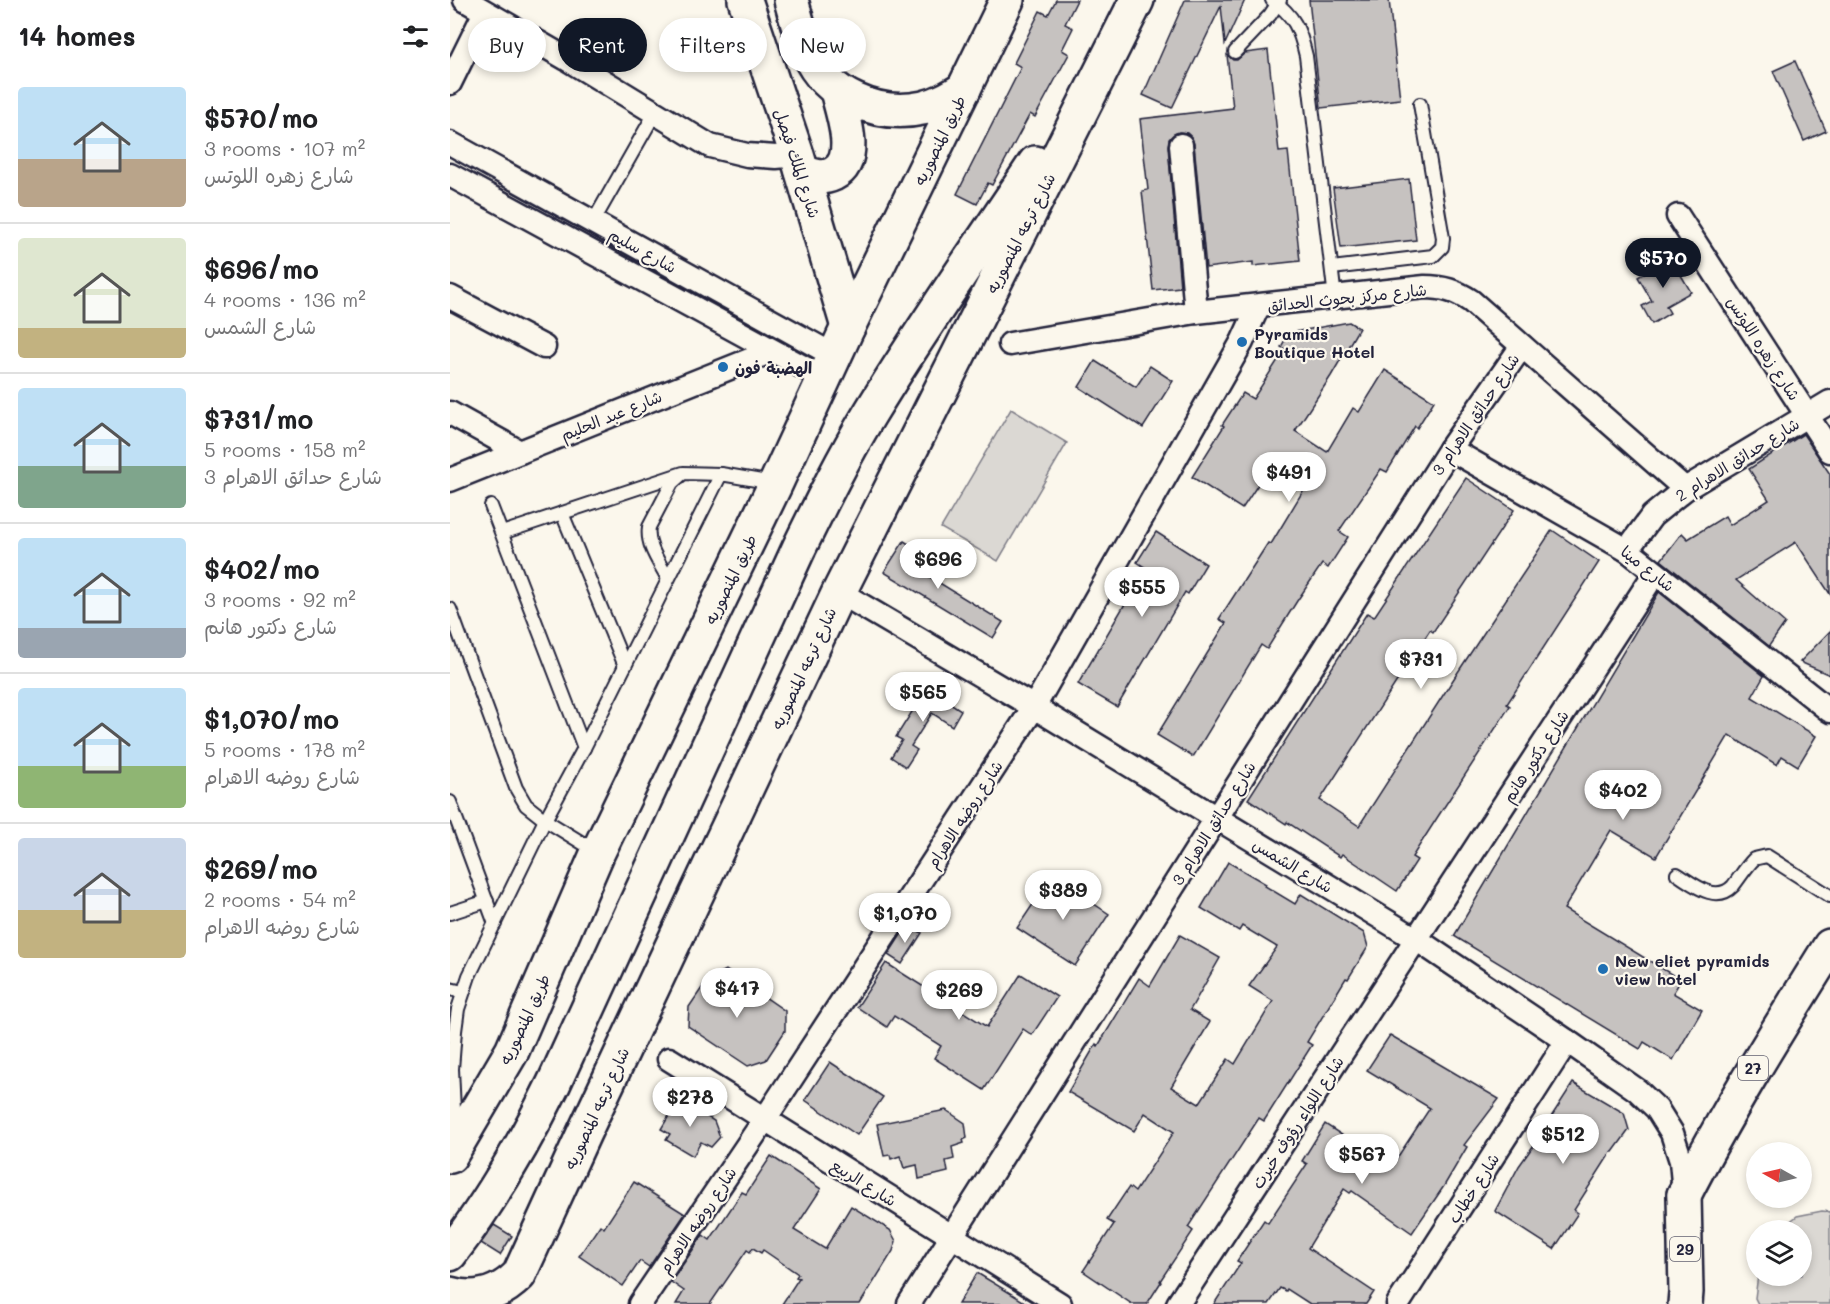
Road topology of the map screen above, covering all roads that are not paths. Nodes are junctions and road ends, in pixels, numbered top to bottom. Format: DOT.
graph roads {
  1 [pos="465,0"];
  2 [pos="745,0"];
  3 [pos="791,0"];
  4 [pos="1007,0"];
  5 [pos="1137,0"];
  6 [pos="1276,1"];
  7 [pos="485,12"];
  8 [pos="1235,52"];
  9 [pos="450,83"];
  10 [pos="964,89"];
  11 [pos="837,90"];
  12 [pos="1420,104"];
  13 [pos="1082,110"];
  14 [pos="655,112"];
  15 [pos="450,143"];
  16 [pos="1181,144"];
  17 [pos="800,163"];
  18 [pos="450,175"];
  19 [pos="1678,216"];
  20 [pos="593,222"];
  21 [pos="1332,268"];
  22 [pos="450,297"];
  23 [pos="1335,298"];
  24 [pos="1258,307"];
  25 [pos="1196,312"];
  26 [pos="848,327"];
  27 [pos="1010,344"];
  28 [pos="1522,345"];
  29 [pos="544,347"];
  30 [pos="772,351"];
  31 [pos="830,368"];
  32 [pos="1830,402"];
  33 [pos="450,413"];
  34 [pos="1808,415"];
  35 [pos="1450,449"];
  36 [pos="1830,451"];
  37 [pos="520,452"];
  38 [pos="683,473"];
  39 [pos="721,474"];
  40 [pos="450,480"];
  41 [pos="776,483"];
  42 [pos="1685,489"];
  43 [pos="491,506"];
  44 [pos="562,513"];
  45 [pos="502,533"];
  46 [pos="1627,550"];
  47 [pos="1655,573"];
  48 [pos="668,579"];
  49 [pos="839,592"];
  50 [pos="450,609"];
  51 [pos="625,666"];
  52 [pos="1034,707"];
  53 [pos="1830,711"];
  54 [pos="584,748"];
  55 [pos="450,802"];
  56 [pos="1215,818"];
  57 [pos="545,820"];
  58 [pos="598,852"];
  59 [pos="1677,874"];
  60 [pos="1830,896"];
  61 [pos="487,901"];
  62 [pos="450,913"];
  63 [pos="495,924"];
  64 [pos="1416,939"];
  65 [pos="1830,946"];
  66 [pos="450,989"];
  67 [pos="464,992"];
  68 [pos="1568,1041"];
  69 [pos="669,1059"];
  70 [pos="765,1119"];
  71 [pos="453,1151"];
  72 [pos="1684,1195"];
  73 [pos="952,1237"];
  74 [pos="450,1254"];
  75 [pos="450,1294"];
  76 [pos="640,1304"];
  77 [pos="909,1304"];
  78 [pos="1060,1304"];
  79 [pos="1178,1304"];
  80 [pos="1398,1304"];
  81 [pos="1685,1304"];
  1 -- 7 [label="street"];
  2 -- 17 [label="main road, شارع الملك فيصل"];
  3 -- 11 [label="main road"];
  4 -- 10 [label="main road, طريق المنصوريه"];
  5 -- 13 [label="main road, شارع ترعه المنصوريه"];
  6 -- 8 [label="lane"];
  6 -- 21 [label="lane"];
  7 -- 9 [label="street"];
  7 -- 14 [label="street"];
  10 -- 11 [label="main road"];
  10 -- 26 [label="main road, طريق المنصوريه"];
  11 -- 17 [label="main road"];
  12 -- 21 [label="lane"];
  13 -- 49 [label="main road, شارع ترعه المنصوريه"];
  13 -- 74 [label="main road"];
  14 -- 17 [label="street"];
  14 -- 20 [label="lane"];
  15 -- 20 [label="street, شارع سليم"];
  16 -- 25 [label="street"];
  17 -- 26 [label="main road, شارع الملك فيصل"];
  18 -- 30 [label="street, شارع سليم"];
  19 -- 34 [label="street, شارع زهره اللوتس"];
  20 -- 31 [label="street, شارع سليم"];
  21 -- 23 [label="lane"];
  22 -- 29 [label="street"];
  23 -- 24 [label="street, شارع مركز بحوث الحدائق"];
  23 -- 28 [label="street, شارع مركز بحوث الحدائق"];
  24 -- 25 [label="street, شارع مركز بحوث الحدائق"];
  24 -- 52 [label="street, شارع روضه الاهرام"];
  25 -- 27 [label="street, شارع مركز بحوث الحدائق"];
  26 -- 31 [label="main road, طريق المنصوريه"];
  28 -- 35 [label="street, شارع حدائق الاهرام 3"];
  28 -- 42 [label="street, شارع مركز بحوث الحدائق"];
  30 -- 31 [label="street, شارع سليم"];
  30 -- 37 [label="street, شارع عبد الحليم"];
  31 -- 41 [label="main road, طريق المنصوريه"];
  32 -- 34 [label="street, شارع حدائق الاهرام 2"];
  33 -- 37 [label="street"];
  34 -- 36 [label="street, شارع زهره اللوتس"];
  34 -- 42 [label="street, شارع حدائق الاهرام 2"];
  35 -- 46 [label="street, شارع مينا"];
  35 -- 56 [label="street, شارع حدائق الاهرام 3"];
  37 -- 40 [label="street, شارع عبد الحليم"];
  38 -- 39 [label="lane"];
  38 -- 44 [label="lane"];
  38 -- 48 [label="lane"];
  39 -- 41 [label="lane"];
  39 -- 48 [label="lane"];
  41 -- 58 [label="main road, طريق المنصوريه"];
  42 -- 46 [label="street, شارع حدائق الاهرام 2"];
  43 -- 45 [label="lane"];
  44 -- 45 [label="lane"];
  44 -- 51 [label="lane"];
  45 -- 54 [label="lane"];
  46 -- 47 [label="street, شارع مينا"];
  47 -- 53 [label="street, شارع مينا"];
  47 -- 64 [label="street, شارع دكتور هانم"];
  48 -- 51 [label="lane"];
  49 -- 52 [label="street, شارع الشمس"];
  49 -- 75 [label="main road, شارع ترعه المنصوريه"];
  50 -- 57 [label="lane"];
  51 -- 54 [label="lane"];
  52 -- 56 [label="street, شارع الشمس"];
  52 -- 70 [label="street, شارع روضه الاهرام"];
  54 -- 57 [label="lane"];
  55 -- 61 [label="lane"];
  56 -- 64 [label="street, شارع الشمس"];
  56 -- 73 [label="street, شارع حدائق الاهرام 3"];
  57 -- 58 [label="lane"];
  57 -- 63 [label="lane"];
  58 -- 71 [label="main road, طريق المنصوريه"];
  59 -- 60 [label="lane"];
  61 -- 62 [label="lane"];
  61 -- 63 [label="lane"];
  63 -- 67 [label="lane"];
  64 -- 68 [label="street, شارع الشمس"];
  64 -- 79 [label="street, شارع اللواء رؤوف خيرت"];
  65 -- 72 [label="main road, 27"];
  66 -- 67 [label="lane"];
  67 -- 71 [label="lane"];
  68 -- 72 [label="street, شارع الشمس"];
  68 -- 80 [label="street, شارع خطاب"];
  69 -- 70 [label="street, شارع الربيع"];
  70 -- 73 [label="street, شارع الربيع"];
  70 -- 76 [label="street, شارع روضه الاهرام"];
  72 -- 81 [label="main road, 29"];
  73 -- 77 [label="street, شارع حدائق الاهرام 3"];
  73 -- 78 [label="street, شارع الربيع"];
}
